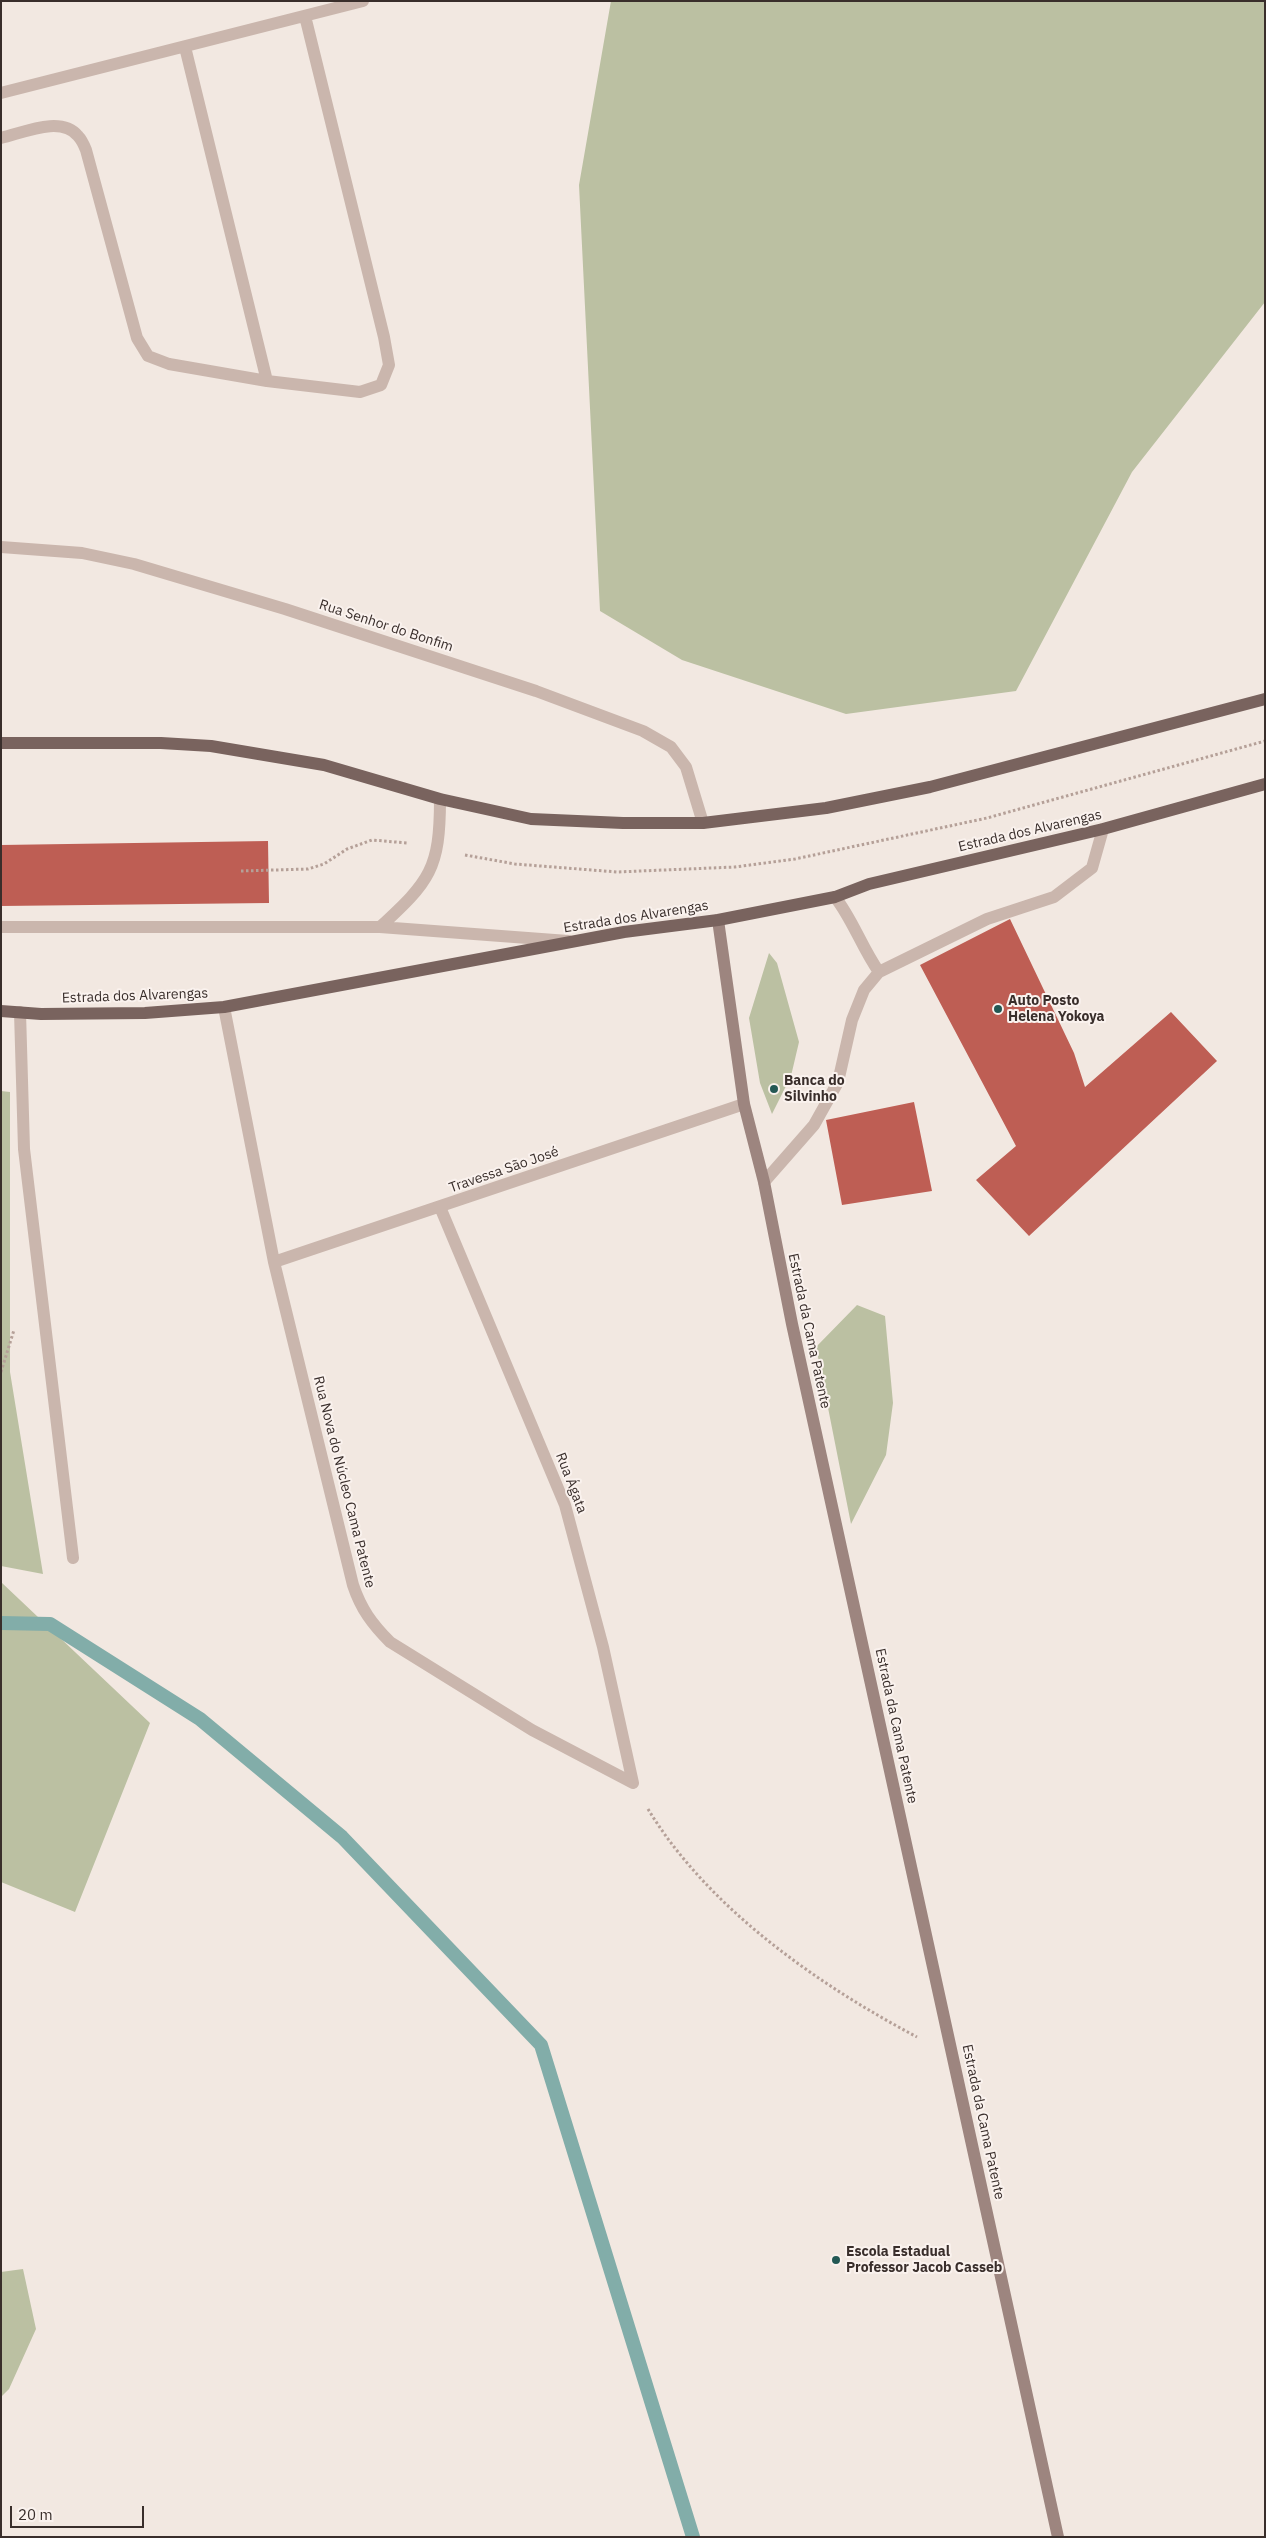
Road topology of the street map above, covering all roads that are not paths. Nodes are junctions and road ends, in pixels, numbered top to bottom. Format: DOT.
graph roads {
  1 [pos="363,1"];
  2 [pos="305,16"];
  3 [pos="185,47"];
  4 [pos="1,93"];
  5 [pos="1,138"];
  6 [pos="267,381"];
  7 [pos="1,547"];
  8 [pos="1265,699"];
  9 [pos="1,743"];
  10 [pos="1265,784"];
  11 [pos="440,800"];
  12 [pos="703,823"];
  13 [pos="1103,829"];
  14 [pos="835,897"];
  15 [pos="718,920"];
  16 [pos="1,927"];
  17 [pos="380,927"];
  18 [pos="575,941"];
  19 [pos="879,972"];
  20 [pos="224,1007"];
  21 [pos="1,1011"];
  22 [pos="20,1012"];
  23 [pos="744,1104"];
  24 [pos="764,1182"];
  25 [pos="440,1208"];
  26 [pos="274,1262"];
  27 [pos="73,1558"];
  28 [pos="633,1783"];
  29 [pos="1058,2537"];
  1 -- 2 [label="street"];
  2 -- 3 [label="street"];
  2 -- 6 [label="street"];
  3 -- 4 [label="street"];
  3 -- 6 [label="street"];
  5 -- 6 [label="street"];
  7 -- 12 [label="street, Rua Senhor do Bonfim"];
  8 -- 12 [label="main road"];
  9 -- 11 [label="main road"];
  10 -- 13 [label="main road, Estrada dos Alvarengas"];
  11 -- 12 [label="main road"];
  11 -- 17 [label="street"];
  13 -- 14 [label="main road, Estrada dos Alvarengas"];
  13 -- 19 [label="street"];
  14 -- 15 [label="main road, Estrada dos Alvarengas"];
  14 -- 19 [label="street"];
  15 -- 18 [label="main road, Estrada dos Alvarengas"];
  15 -- 23 [label="street, Estrada da Cama Patente"];
  16 -- 17 [label="street"];
  17 -- 18 [label="street"];
  18 -- 20 [label="main road, Estrada dos Alvarengas"];
  19 -- 24 [label="street"];
  20 -- 22 [label="main road, Estrada dos Alvarengas"];
  20 -- 26 [label="street, Rua Nova do Núcleo Cama Patente"];
  21 -- 22 [label="main road, Estrada dos Alvarengas"];
  22 -- 27 [label="street"];
  23 -- 24 [label="street, Estrada da Cama Patente"];
  23 -- 25 [label="street, Travessa São José"];
  24 -- 29 [label="street, Estrada da Cama Patente"];
  25 -- 26 [label="street, Travessa São José"];
  25 -- 28 [label="street, Rua Ágata"];
  26 -- 28 [label="street, Rua Nova do Núcleo Cama Patente"];
}
